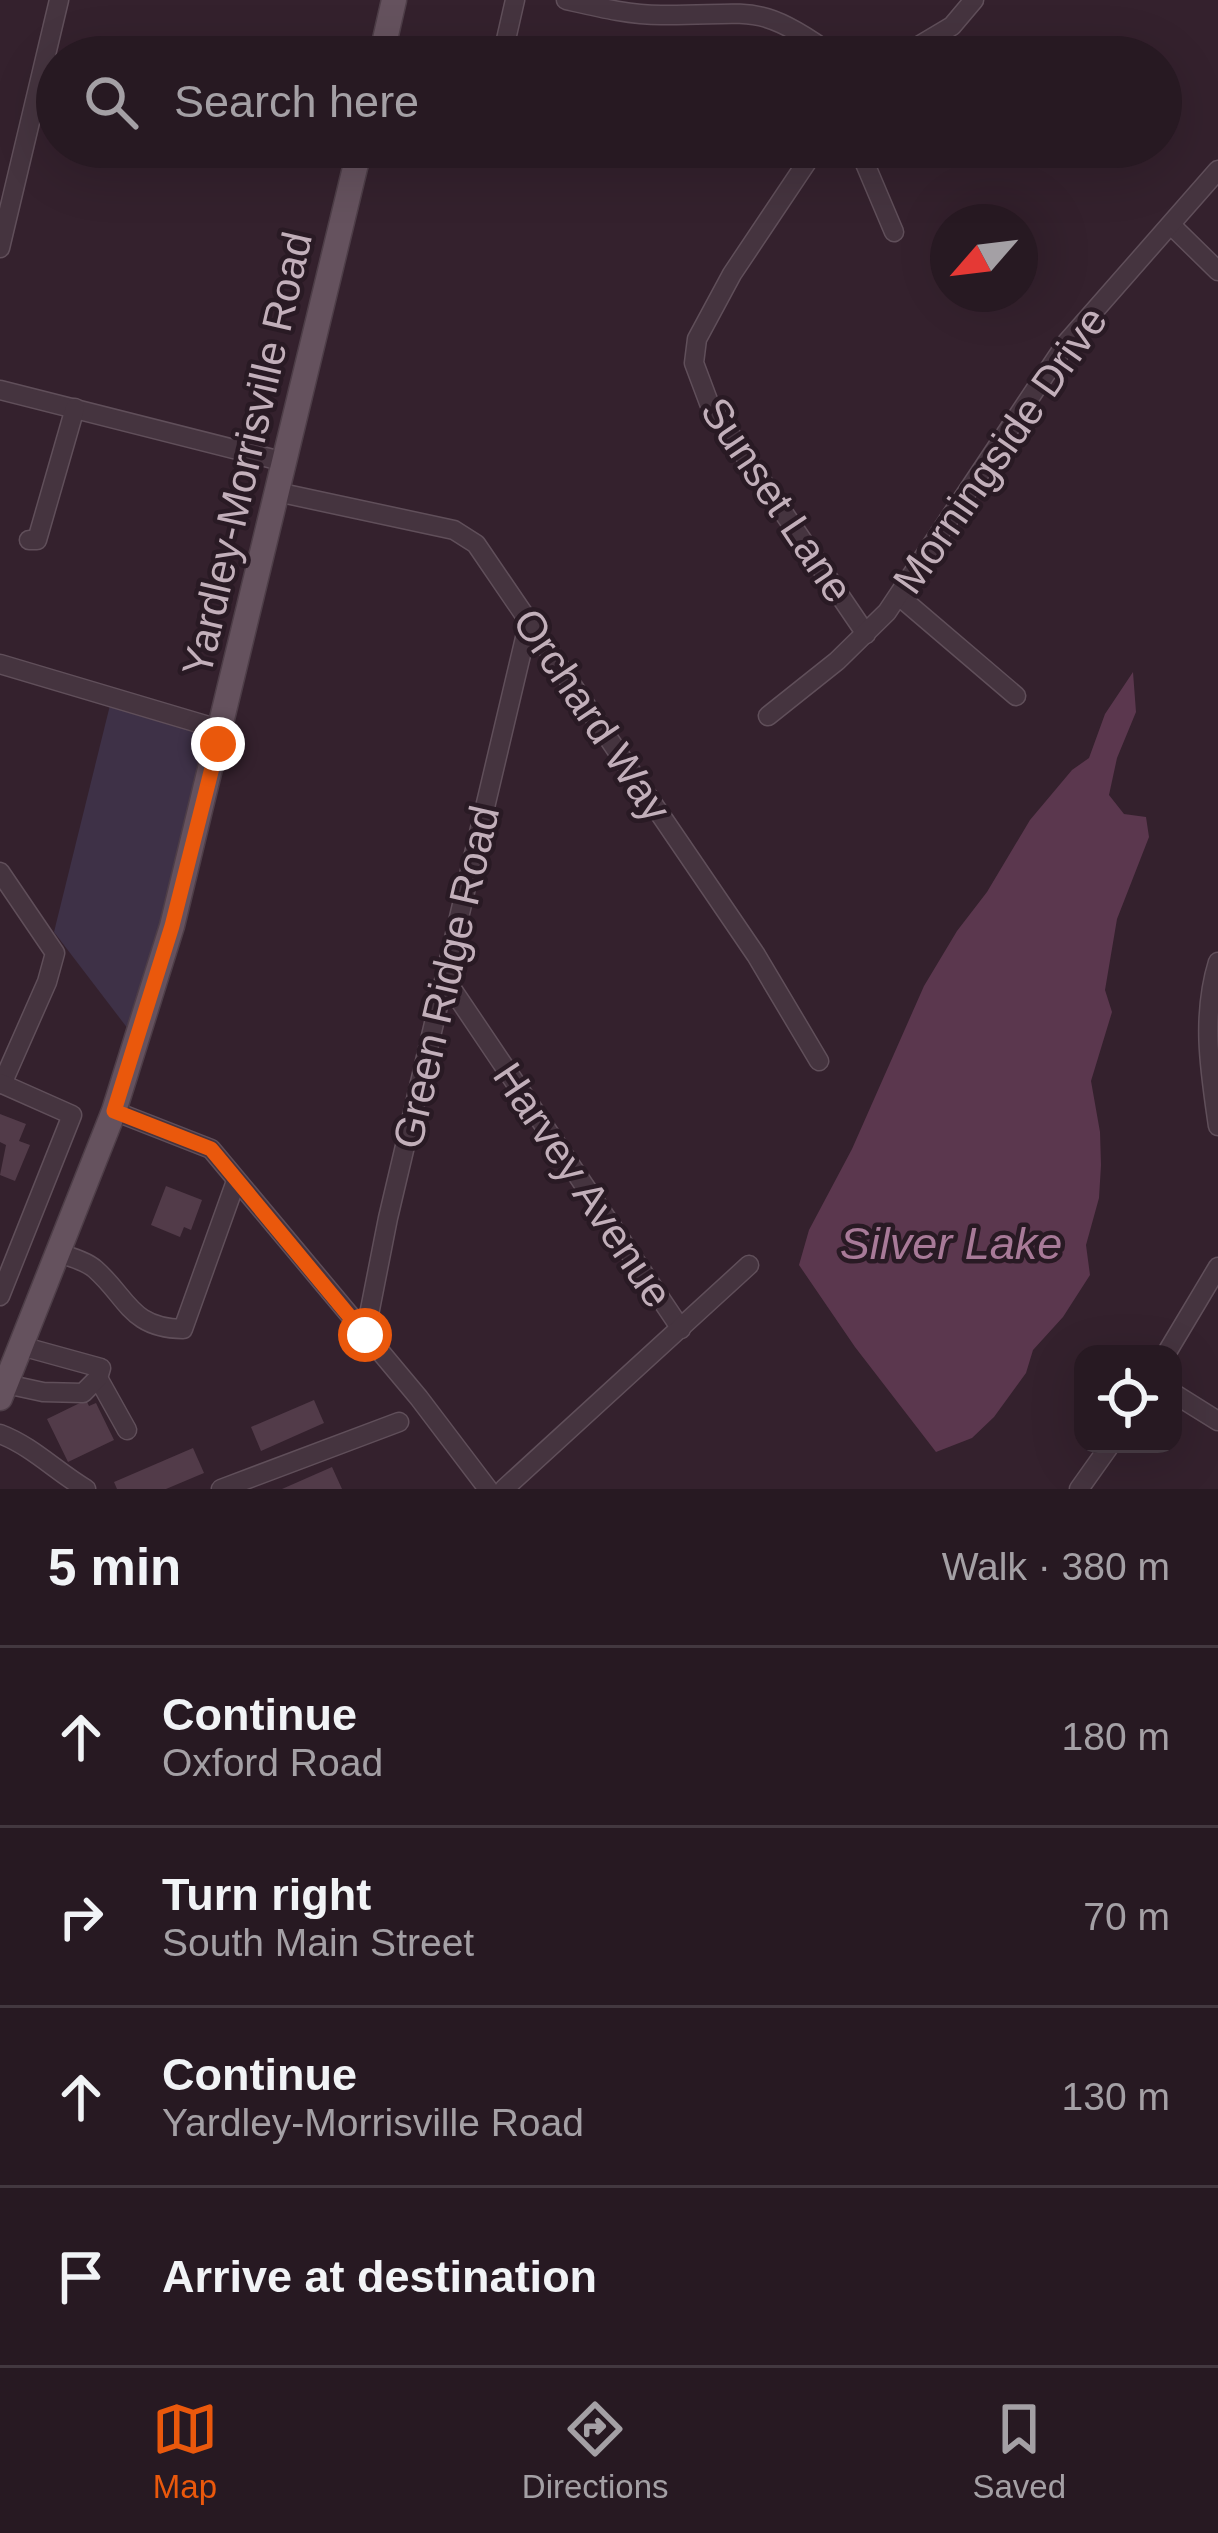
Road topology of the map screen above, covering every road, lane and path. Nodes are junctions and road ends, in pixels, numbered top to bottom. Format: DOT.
graph roads {
  1 [pos="59,0"];
  2 [pos="394,0"];
  3 [pos="514,0"];
  4 [pos="566,0"];
  5 [pos="974,0"];
  6 [pos="740,3"];
  7 [pos="50,36"];
  8 [pos="386,36"];
  9 [pos="506,36"];
  10 [pos="809,36"];
  11 [pos="935,36"];
  12 [pos="36,97"];
  13 [pos="355,168"];
  14 [pos="803,168"];
  15 [pos="867,168"];
  16 [pos="1218,170"];
  17 [pos="1172,226"];
  18 [pos="894,232"];
  19 [pos="0,248"];
  20 [pos="1218,271"];
  21 [pos="0,390"];
  22 [pos="75,408"];
  23 [pos="285,462"];
  24 [pos="277,492"];
  25 [pos="29,540"];
  26 [pos="900,597"];
  27 [pos="529,621"];
  28 [pos="866,634"];
  29 [pos="0,664"];
  30 [pos="1016,696"];
  31 [pos="768,716"];
  32 [pos="222,730"];
  33 [pos="0,872"];
  34 [pos="1218,962"];
  35 [pos="446,980"];
  36 [pos="819,1061"];
  37 [pos="1,1083"];
  38 [pos="114,1111"];
  39 [pos="1218,1126"];
  40 [pos="236,1181"];
  41 [pos="59,1253"];
  42 [pos="749,1264"];
  43 [pos="1218,1267"];
  44 [pos="0,1296"];
  45 [pos="681,1329"];
  46 [pos="365,1335"];
  47 [pos="1171,1345"];
  48 [pos="8,1368"];
  49 [pos="98,1378"];
  50 [pos="1182,1399"];
  51 [pos="1218,1421"];
  52 [pos="399,1422"];
  53 [pos="127,1430"];
  54 [pos="0,1434"];
  55 [pos="1105,1453"];
  56 [pos="243,1485"];
  57 [pos="86,1489"];
  58 [pos="221,1489"];
  59 [pos="488,1489"];
  60 [pos="504,1489"];
  61 [pos="1079,1489"];
  1 -- 7 [label="street"];
  2 -- 8 [label="main road"];
  3 -- 9 [label="street"];
  4 -- 6 [label="street"];
  5 -- 11 [label="street"];
  6 -- 10 [label="street"];
  12 -- 19 [label="street"];
  13 -- 23 [label="main road, Yardley-Morrisville Road"];
  14 -- 28 [label="street, Sunset Lane"];
  15 -- 18 [label="street"];
  16 -- 17 [label="street, Morningside Drive"];
  17 -- 20 [label="street"];
  17 -- 26 [label="street, Morningside Drive"];
  21 -- 22 [label="street"];
  22 -- 23 [label="street"];
  22 -- 25 [label="street"];
  23 -- 24 [label="main road, Yardley-Morrisville Road"];
  24 -- 27 [label="street, Orchard Way"];
  24 -- 32 [label="main road, Yardley-Morrisville Road"];
  26 -- 28 [label="street, Morningside Drive"];
  26 -- 30 [label="street"];
  27 -- 35 [label="street, Green Ridge Road"];
  27 -- 36 [label="street, Orchard Way"];
  28 -- 31 [label="street, Morningside Drive"];
  29 -- 32 [label="street"];
  32 -- 38 [label="main road, Yardley-Morrisville Road"];
  33 -- 37 [label="street"];
  34 -- 39 [label="street"];
  35 -- 45 [label="street, Harvey Avenue"];
  35 -- 46 [label="street, Green Ridge Road"];
  37 -- 44 [label="street"];
  38 -- 40 [label="street"];
  38 -- 41 [label="main road, Yardley-Morrisville Road"];
  40 -- 41 [label="street"];
  40 -- 46 [label="street"];
  41 -- 48 [label="main road, Yardley-Morrisville Road"];
  42 -- 45 [label="street"];
  43 -- 47 [label="street"];
  45 -- 60 [label="street"];
  46 -- 59 [label="street"];
  48 -- 49 [label="street"];
  48 -- 49 [label="street"];
  49 -- 53 [label="street"];
  50 -- 51 [label="street"];
  52 -- 56 [label="street"];
  54 -- 57 [label="street"];
  55 -- 61 [label="street"];
  56 -- 58 [label="street"];
}
